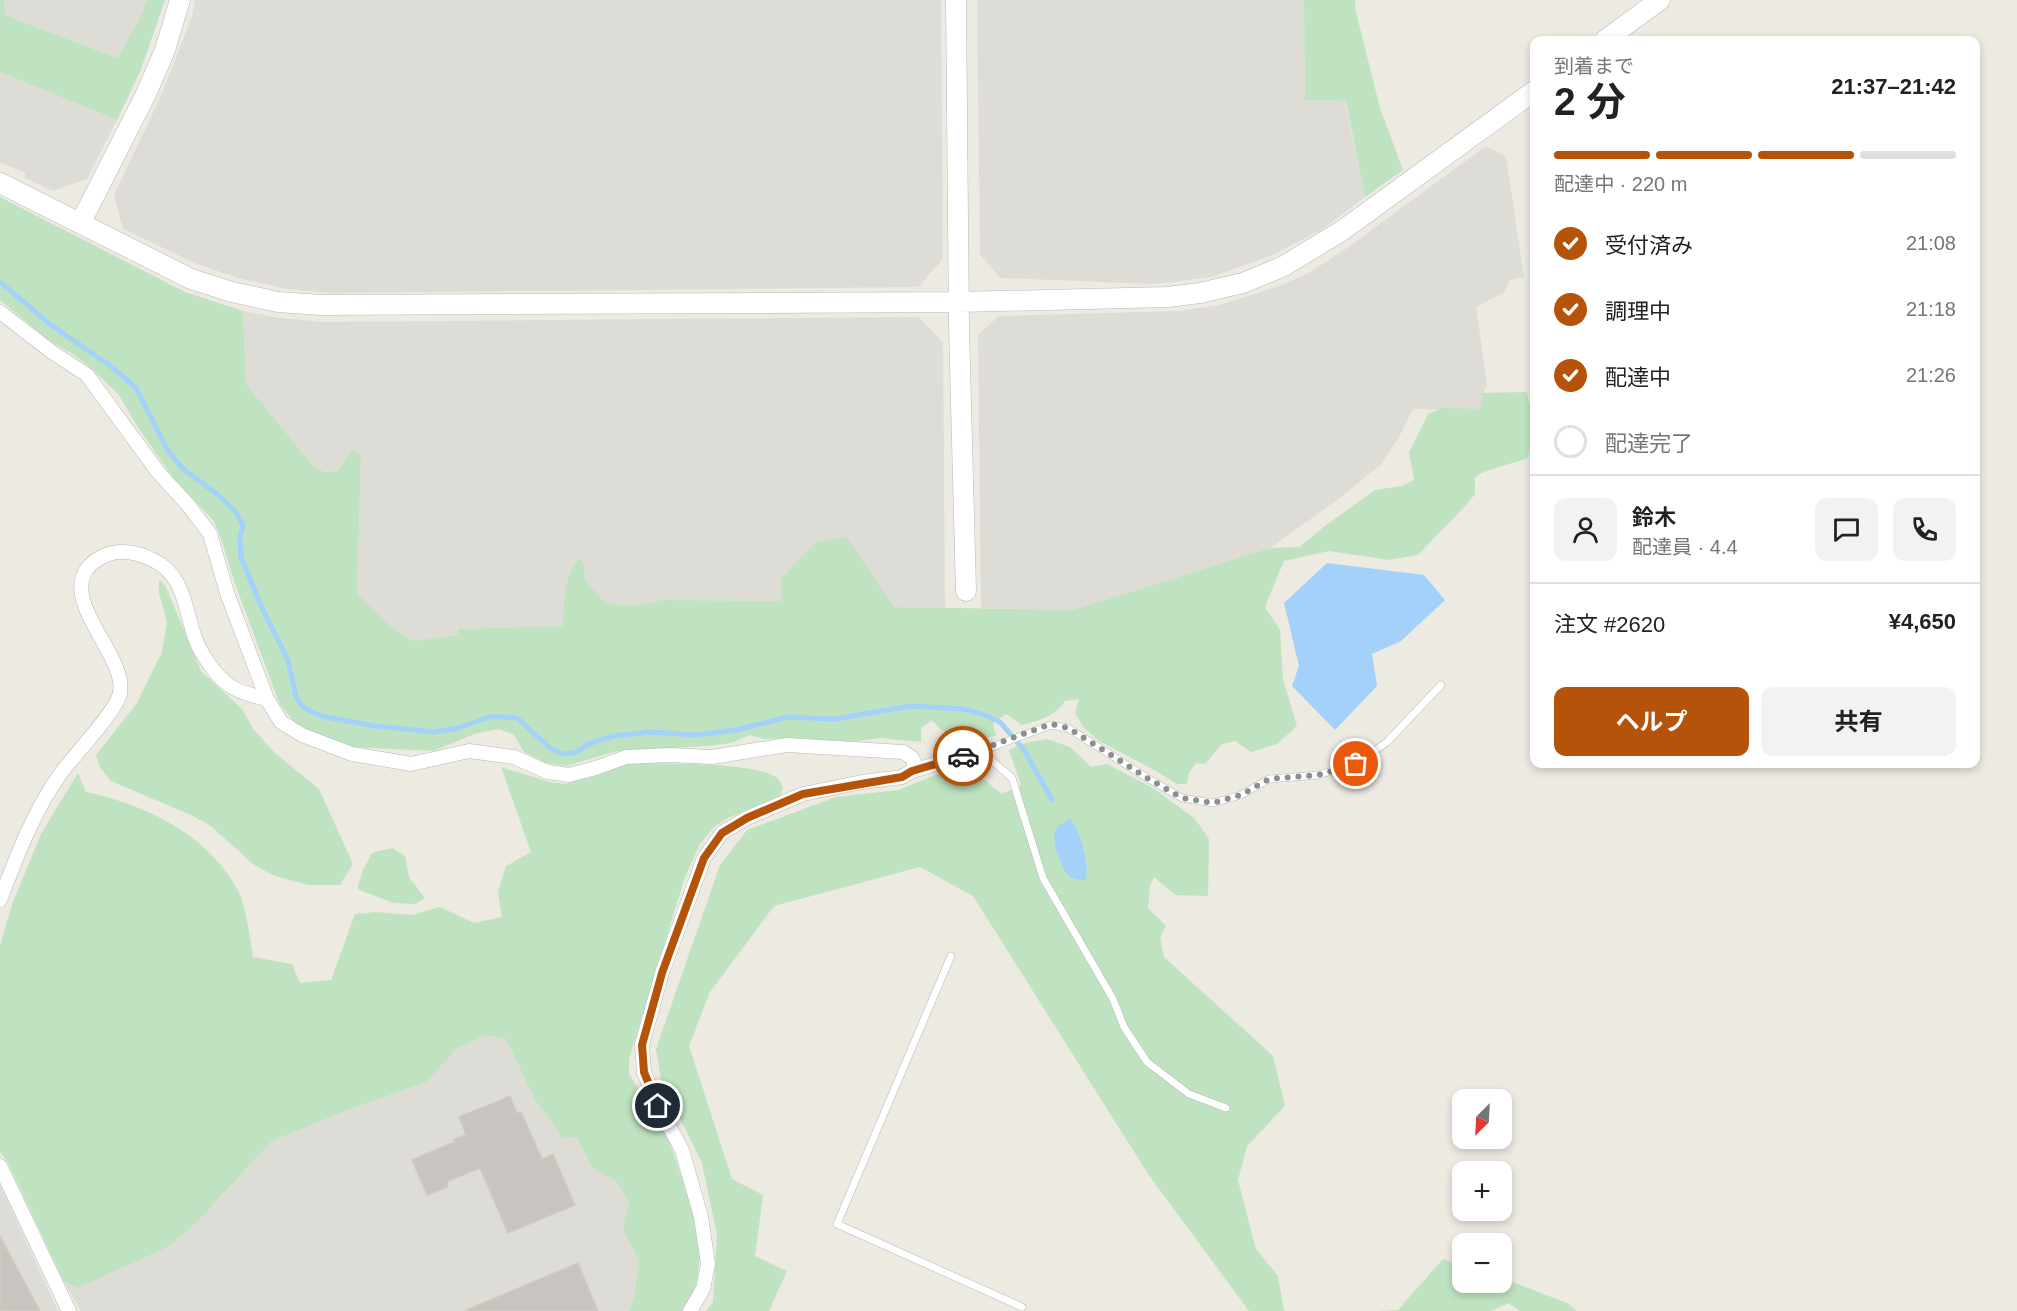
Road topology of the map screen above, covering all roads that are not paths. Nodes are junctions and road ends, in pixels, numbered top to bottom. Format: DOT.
graph roads {
  1 [pos="180,0"];
  2 [pos="956,0"];
  3 [pos="1660,0"];
  4 [pos="1610,36"];
  5 [pos="1530,95"];
  6 [pos="0,183"];
  7 [pos="81,222"];
  8 [pos="959,302"];
  9 [pos="0,312"];
  10 [pos="966,591"];
  11 [pos="1441,685"];
  12 [pos="267,699"];
  13 [pos="981,751"];
  14 [pos="912,771"];
  15 [pos="0,900"];
  16 [pos="951,956"];
  17 [pos="1226,1108"];
  18 [pos="0,1166"];
  19 [pos="1021,1309"];
  20 [pos="69,1311"];
  21 [pos="690,1311"];
  22 [pos="1031,1311"];
  1 -- 7 [label="street"];
  2 -- 8 [label="street"];
  3 -- 4 [label="street"];
  5 -- 8 [label="street"];
  6 -- 7 [label="street"];
  7 -- 8 [label="street"];
  8 -- 10 [label="street"];
  9 -- 12 [label="street"];
  11 -- 13 [label="lane"];
  12 -- 14 [label="street"];
  12 -- 15 [label="street"];
  13 -- 14 [label="street"];
  13 -- 17 [label="lane"];
  14 -- 21 [label="street"];
  16 -- 19 [label="lane"];
  18 -- 20 [label="street"];
  19 -- 22 [label="lane"];
}
